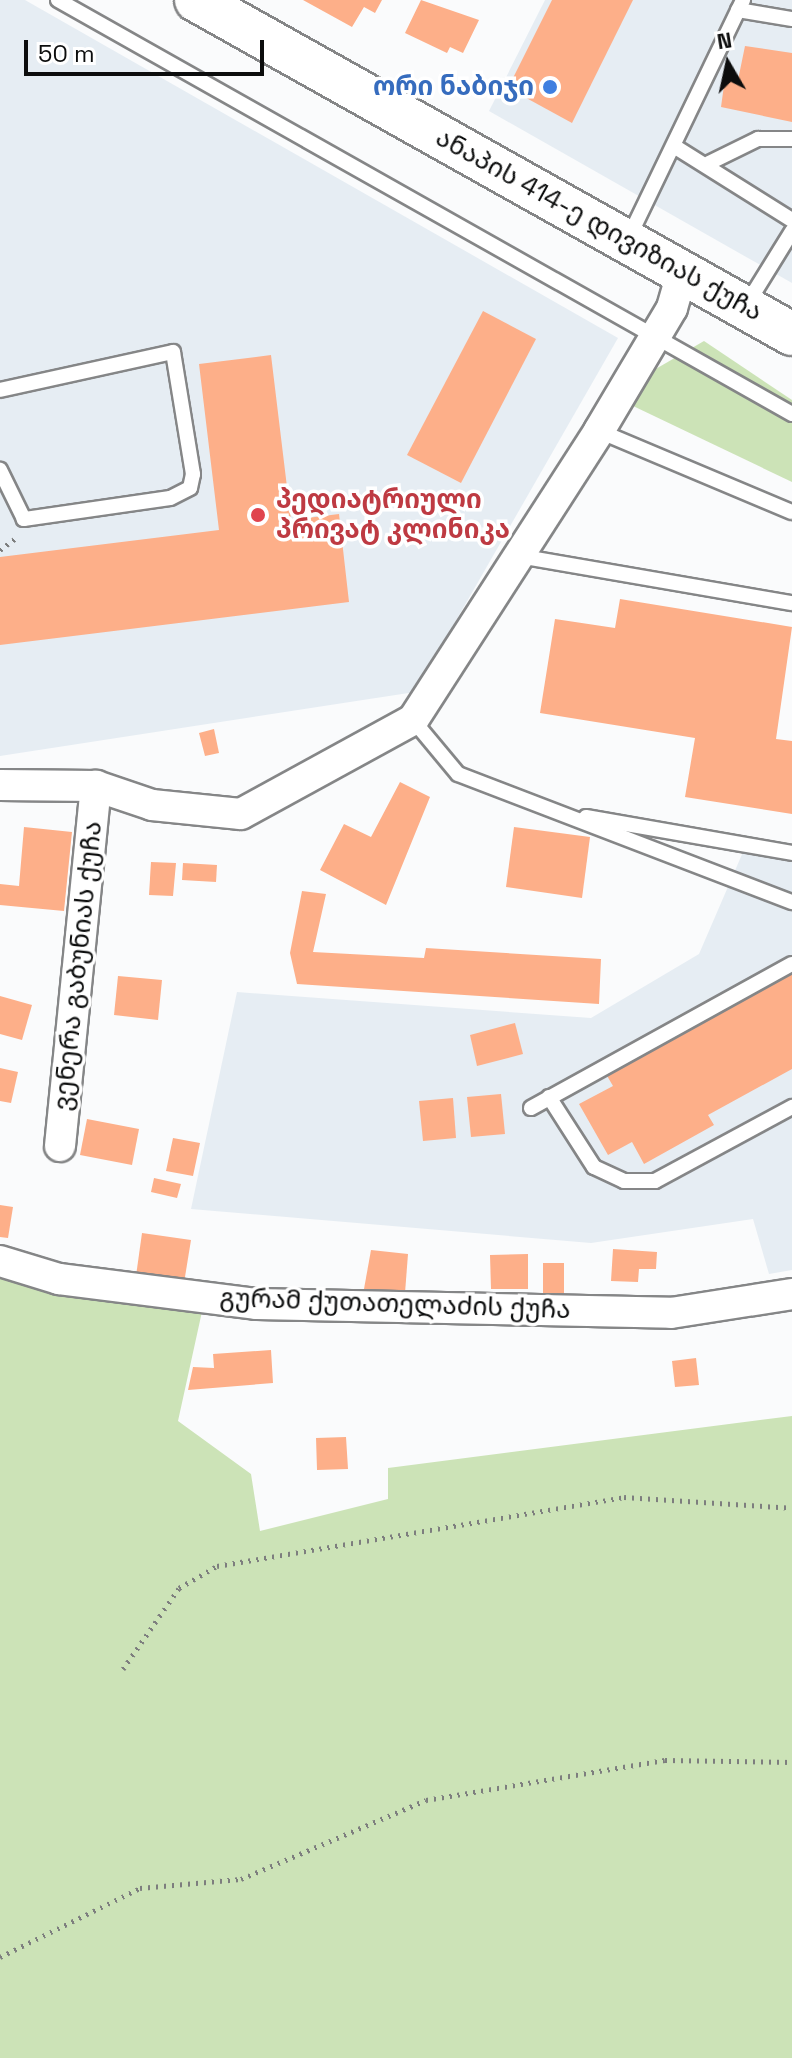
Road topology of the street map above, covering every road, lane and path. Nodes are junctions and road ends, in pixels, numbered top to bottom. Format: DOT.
graph roads {
  1 [pos="58,0"];
  2 [pos="196,0"];
  3 [pos="740,5"];
  4 [pos="792,19"];
  5 [pos="792,139"];
  6 [pos="677,148"];
  7 [pos="709,163"];
  8 [pos="792,220"];
  9 [pos="792,231"];
  10 [pos="626,241"];
  11 [pos="682,272"];
  12 [pos="745,308"];
  13 [pos="792,334"];
  14 [pos="656,335"];
  15 [pos="0,390"];
  16 [pos="792,414"];
  17 [pos="599,431"];
  18 [pos="0,470"];
  19 [pos="792,512"];
  20 [pos="518,556"];
  21 [pos="792,603"];
  22 [pos="413,720"];
  23 [pos="0,785"];
  24 [pos="96,786"];
  25 [pos="554,811"];
  26 [pos="792,853"];
  27 [pos="792,902"];
  28 [pos="792,964"];
  29 [pos="549,1097"];
  30 [pos="792,1107"];
  31 [pos="531,1108"];
  32 [pos="60,1146"];
  33 [pos="0,1261"];
  34 [pos="792,1294"];
  35 [pos="792,1508"];
  36 [pos="123,1669"];
  37 [pos="792,1762"];
  38 [pos="0,1957"];
  1 -- 14 [label="lane"];
  2 -- 10 [label="main road, ანაპის 414-ე დივიზიას ქუჩა"];
  3 -- 4 [label="lane"];
  3 -- 6 [label="lane"];
  5 -- 7 [label="lane"];
  6 -- 7 [label="lane"];
  6 -- 10 [label="lane"];
  7 -- 8 [label="lane"];
  9 -- 12 [label="lane"];
  10 -- 11 [label="main road, ანაპის 414-ე დივიზიას ქუჩა"];
  11 -- 12 [label="main road, ანაპის 414-ე დივიზიას ქუჩა"];
  11 -- 14 [label="street, ვენერა გაბუნიას ქუჩა"];
  12 -- 13 [label="main road, ანაპის 414-ე დივიზიას ქუჩა"];
  14 -- 16 [label="lane"];
  14 -- 17 [label="street, ვენერა გაბუნიას ქუჩა"];
  15 -- 18 [label="lane"];
  17 -- 19 [label="lane"];
  17 -- 20 [label="street, ვენერა გაბუნიას ქუჩა"];
  20 -- 21 [label="lane"];
  20 -- 22 [label="street, ვენერა გაბუნიას ქუჩა"];
  22 -- 24 [label="street, ვენერა გაბუნიას ქუჩა"];
  22 -- 25 [label="lane"];
  23 -- 24 [label="street, ვენერა გაბუნიას ქუჩა"];
  24 -- 32 [label="street, ვენერა გაბუნიას ქუჩა"];
  25 -- 26 [label="lane"];
  25 -- 27 [label="lane"];
  28 -- 29 [label="lane"];
  29 -- 30 [label="lane"];
  29 -- 31 [label="lane"];
  33 -- 34 [label="street, გურამ ქუთათელაძის ქუჩა"];
  35 -- 36 [label="path"];
  37 -- 38 [label="path"];
}
